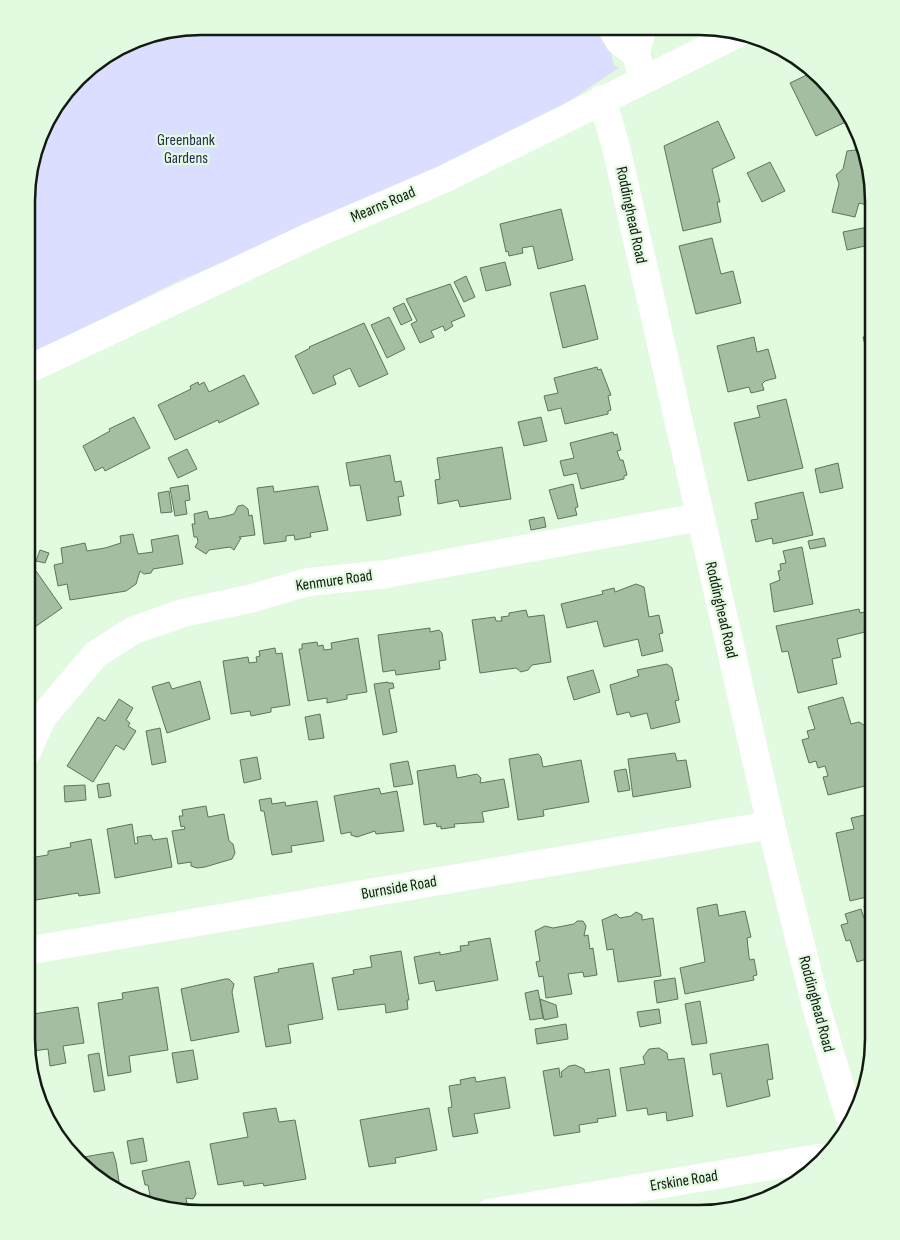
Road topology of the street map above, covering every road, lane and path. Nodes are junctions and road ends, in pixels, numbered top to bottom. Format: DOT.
graph roads {
  1 [pos="615,35"];
  2 [pos="643,35"];
  3 [pos="719,36"];
  4 [pos="643,80"];
  5 [pos="602,99"];
  6 [pos="35,367"];
  7 [pos="700,517"];
  8 [pos="35,734"];
  9 [pos="772,826"];
  10 [pos="35,949"];
  11 [pos="848,1112"];
  12 [pos="813,1159"];
  13 [pos="537,1205"];
  1 -- 2 [label="street"];
  2 -- 4 [label="street"];
  3 -- 4 [label="street, Mearns Road"];
  4 -- 5 [label="street, Mearns Road"];
  5 -- 6 [label="street, Mearns Road"];
  5 -- 7 [label="street, Roddinghead Road"];
  7 -- 8 [label="street, Kenmure Road"];
  7 -- 9 [label="street, Roddinghead Road"];
  9 -- 10 [label="street, Burnside Road"];
  9 -- 11 [label="street, Roddinghead Road"];
  12 -- 13 [label="street, Erskine Road"];
}
